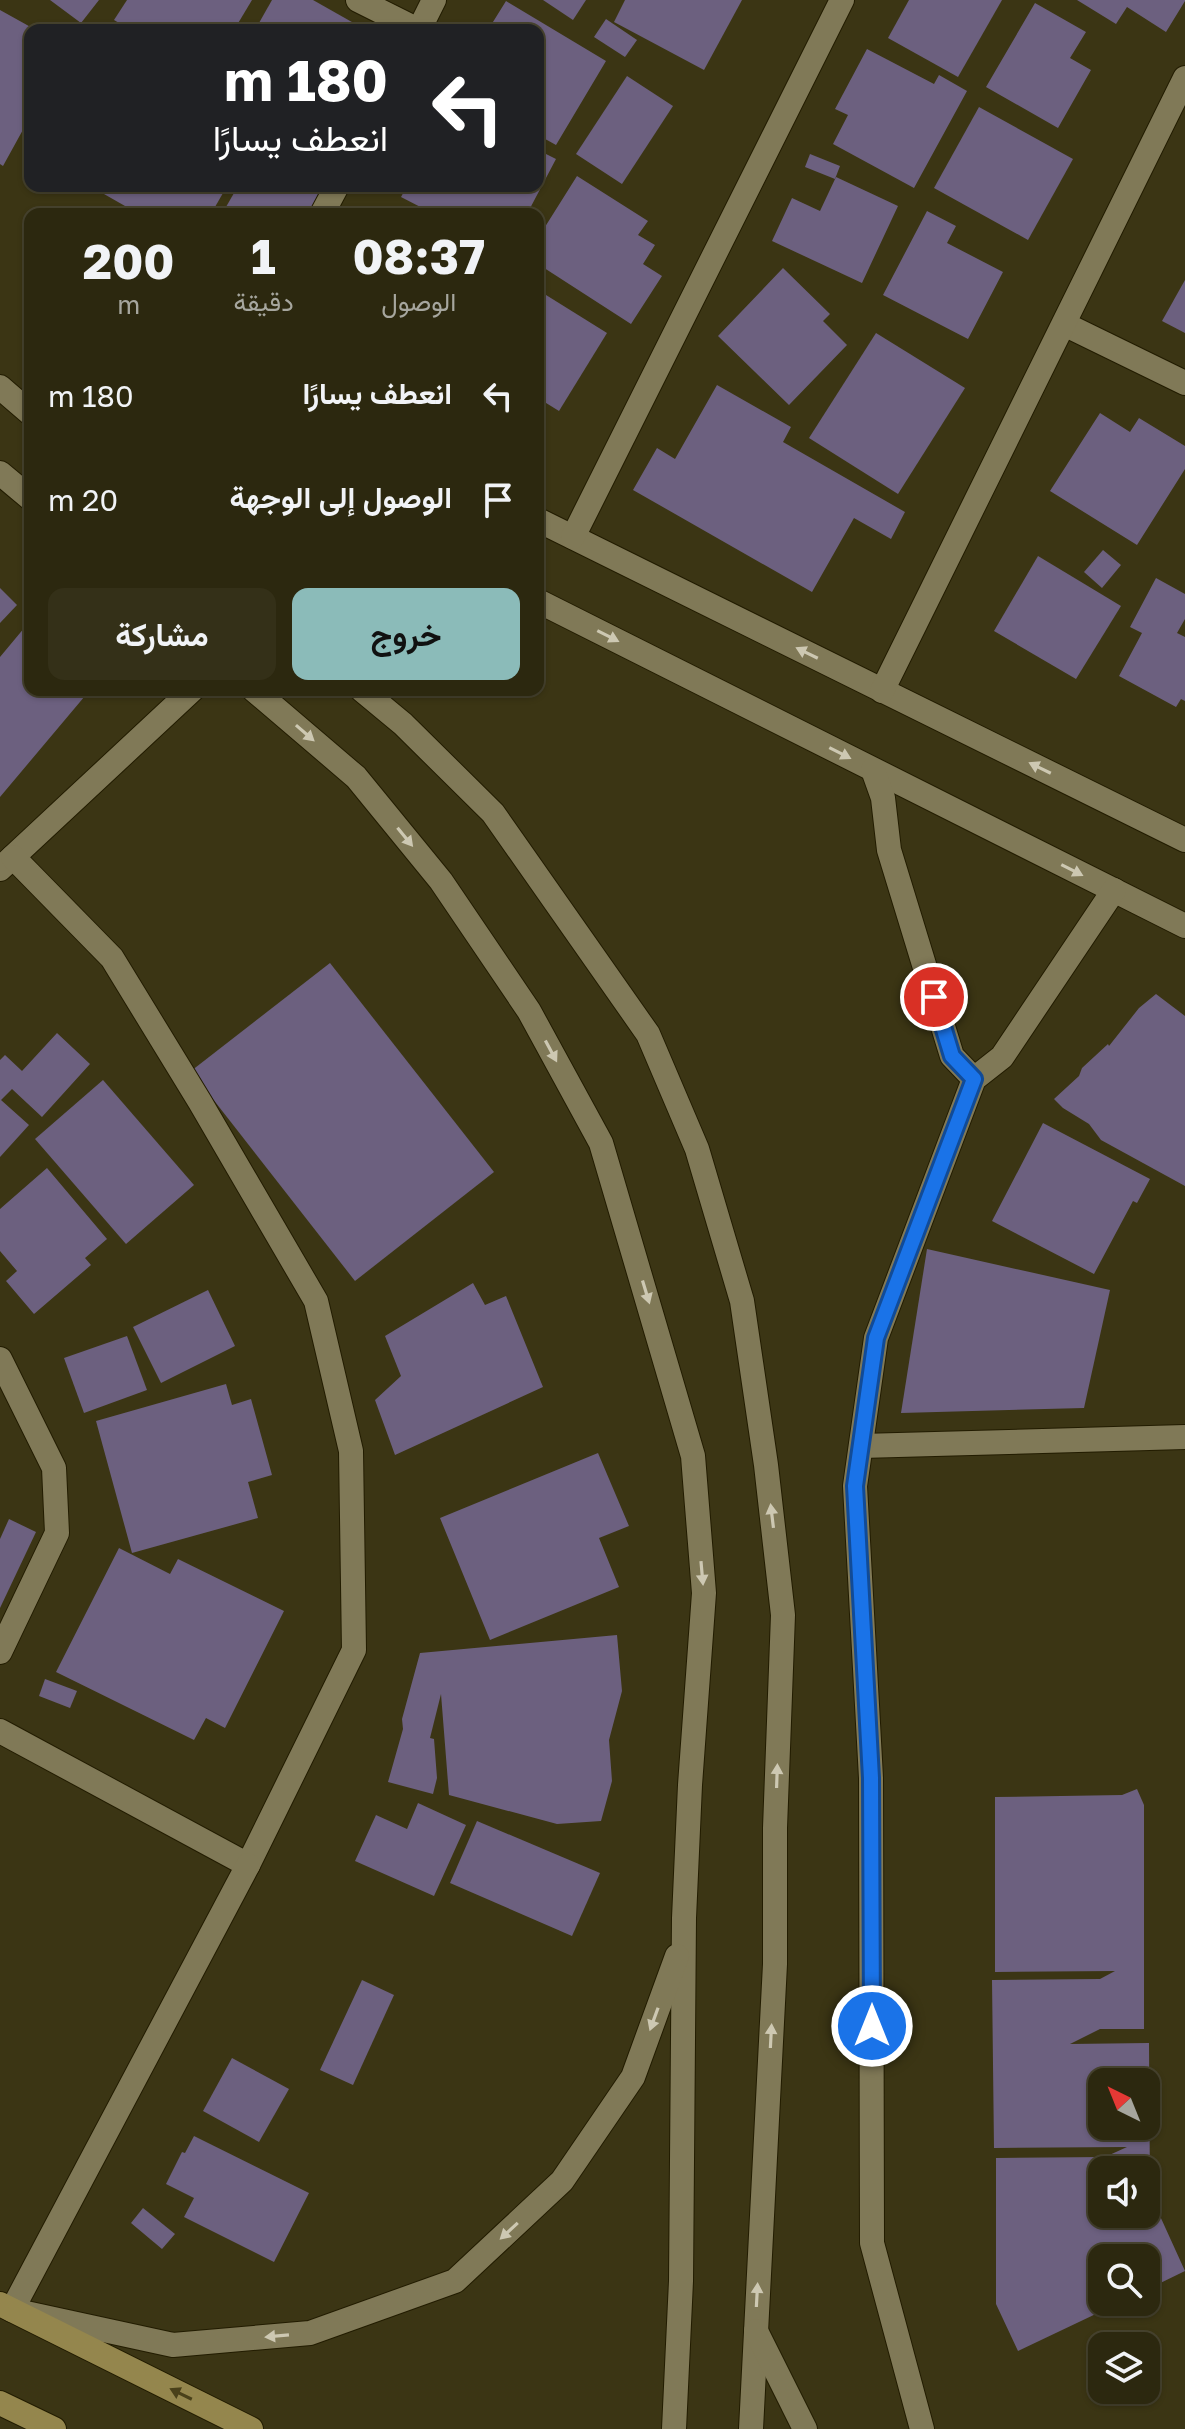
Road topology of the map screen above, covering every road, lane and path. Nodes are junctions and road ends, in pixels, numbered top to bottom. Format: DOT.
graph roads {
  1 [pos="358,0"];
  2 [pos="434,0"];
  3 [pos="842,0"];
  4 [pos="406,24"];
  5 [pos="421,24"];
  6 [pos="1185,78"];
  7 [pos="1064,324"];
  8 [pos="1185,383"];
  9 [pos="0,387"];
  10 [pos="24,408"];
  11 [pos="0,473"];
  12 [pos="24,493"];
  13 [pos="544,523"];
  14 [pos="573,537"];
  15 [pos="544,604"];
  16 [pos="882,691"];
  17 [pos="186,696"];
  18 [pos="261,696"];
  19 [pos="369,696"];
  20 [pos="873,770"];
  21 [pos="1185,840"];
  22 [pos="7,863"];
  23 [pos="1114,890"];
  24 [pos="1185,926"];
  25 [pos="974,1079"];
  26 [pos="0,1359"];
  27 [pos="1185,1437"];
  28 [pos="861,1446"];
  29 [pos="0,1652"];
  30 [pos="0,1731"];
  31 [pos="248,1865"];
  32 [pos="684,1918"];
  33 [pos="6,2307"];
  34 [pos="755,2328"];
  35 [pos="0,2403"];
  36 [pos="54,2429"];
  37 [pos="251,2429"];
  38 [pos="674,2429"];
  39 [pos="751,2429"];
  40 [pos="805,2429"];
  41 [pos="922,2429"];
  1 -- 4 [label="street"];
  2 -- 5 [label="street"];
  3 -- 14 [label="street"];
  6 -- 7 [label="street"];
  7 -- 8 [label="street"];
  7 -- 16 [label="street"];
  9 -- 10 [label="street"];
  11 -- 12 [label="street"];
  13 -- 14 [label="street"];
  16 -- 14 [label="street, one-way"];
  15 -- 20 [label="street, one-way"];
  21 -- 16 [label="street, one-way"];
  17 -- 22 [label="street"];
  18 -- 32 [label="street, one-way"];
  34 -- 19 [label="street, one-way"];
  20 -- 23 [label="street, one-way"];
  20 -- 25 [label="street"];
  22 -- 31 [label="street"];
  23 -- 24 [label="street"];
  23 -- 25 [label="street"];
  25 -- 28 [label="street"];
  26 -- 29 [label="street"];
  27 -- 28 [label="street"];
  28 -- 41 [label="street"];
  30 -- 31 [label="street"];
  31 -- 33 [label="street"];
  32 -- 33 [label="street, one-way"];
  32 -- 38 [label="street"];
  37 -- 33 [label="main road, one-way"];
  34 -- 39 [label="street"];
  34 -- 40 [label="street"];
  35 -- 36 [label="main road"];
}
